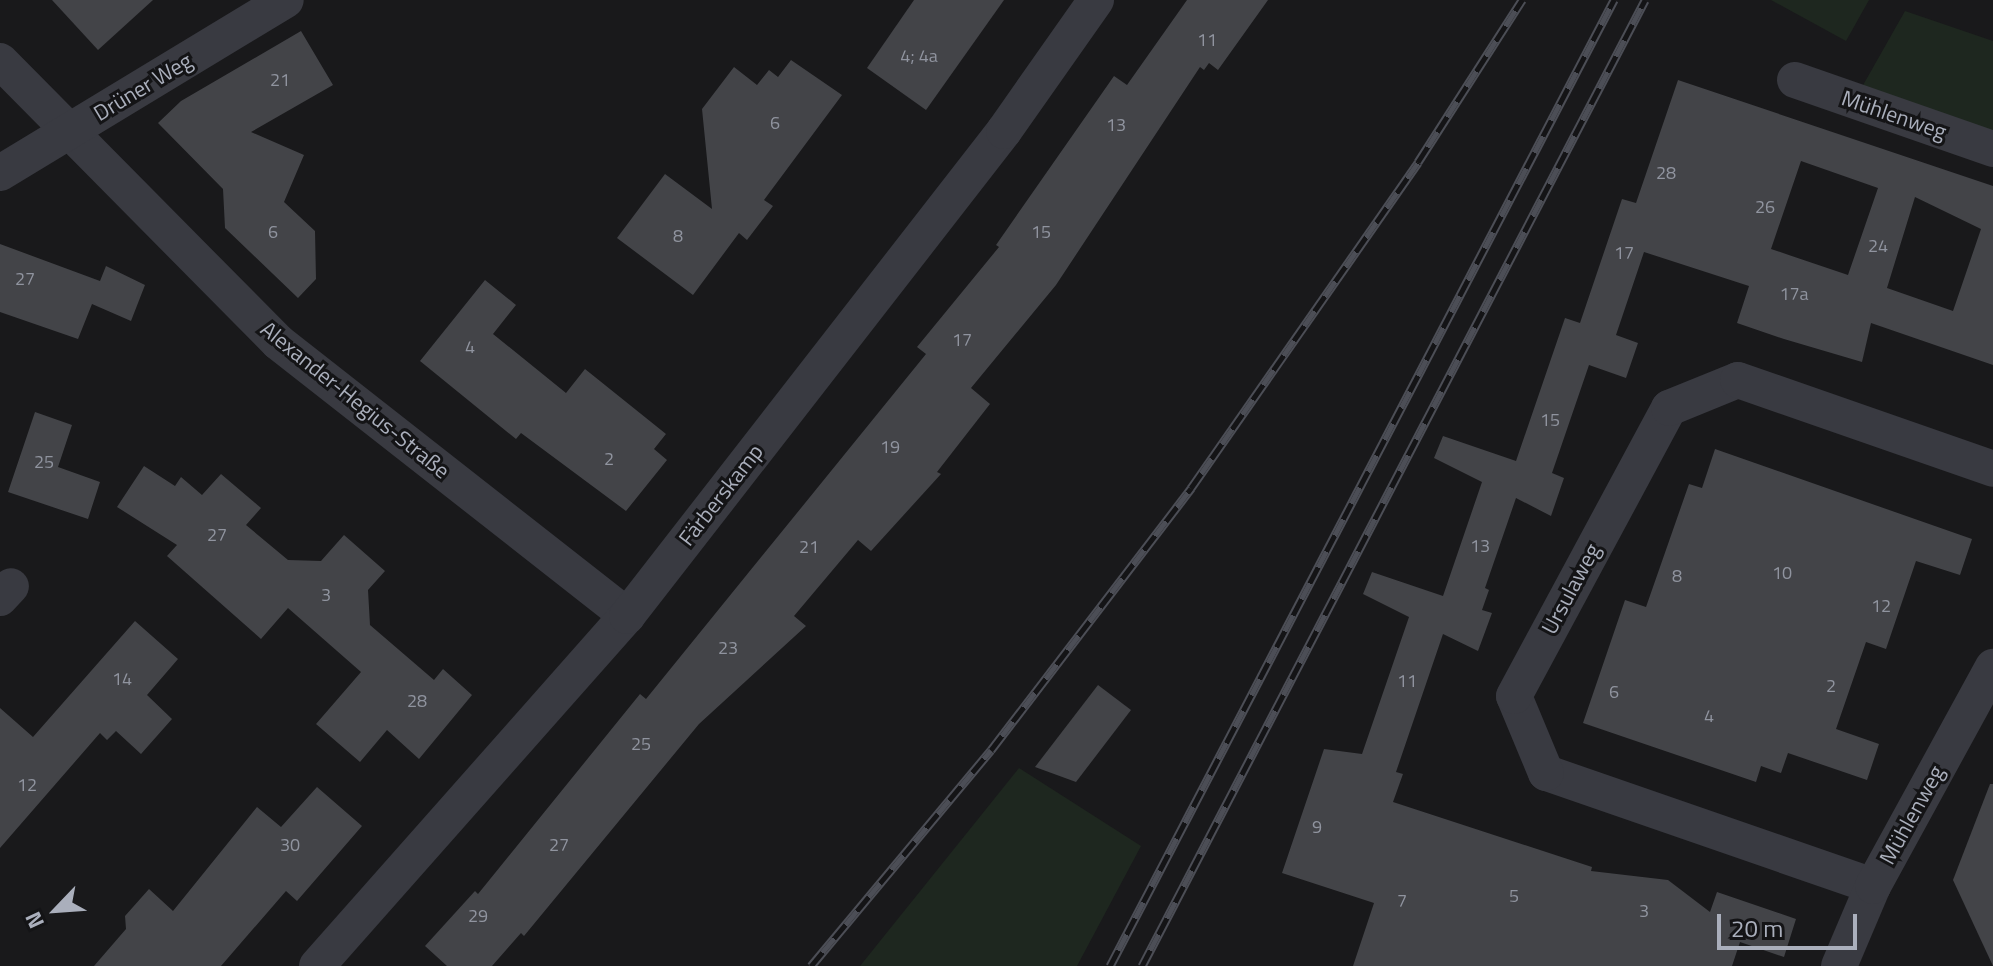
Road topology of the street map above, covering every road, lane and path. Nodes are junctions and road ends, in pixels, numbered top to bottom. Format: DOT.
graph roads {
  1 [pos="286,0"];
  2 [pos="1096,0"];
  3 [pos="0,61"];
  4 [pos="1795,80"];
  5 [pos="66,133"];
  6 [pos="1993,149"];
  7 [pos="0,173"];
  8 [pos="1993,469"];
  9 [pos="627,616"];
  10 [pos="1993,667"];
  11 [pos="1873,886"];
  12 [pos="317,966"];
  13 [pos="1839,966"];
  1 -- 5 [label="street, Drüner Weg"];
  2 -- 9 [label="street, Färberskamp"];
  3 -- 5 [label="street, Alexander-Hegius-Straße"];
  4 -- 6 [label="street, Mühlenweg"];
  5 -- 7 [label="street, Drüner Weg"];
  5 -- 9 [label="street, Alexander-Hegius-Straße"];
  8 -- 11 [label="street, Ursulaweg"];
  9 -- 12 [label="street, Färberskamp"];
  10 -- 11 [label="street, Mühlenweg"];
  11 -- 13 [label="street, Mühlenweg"];
}
